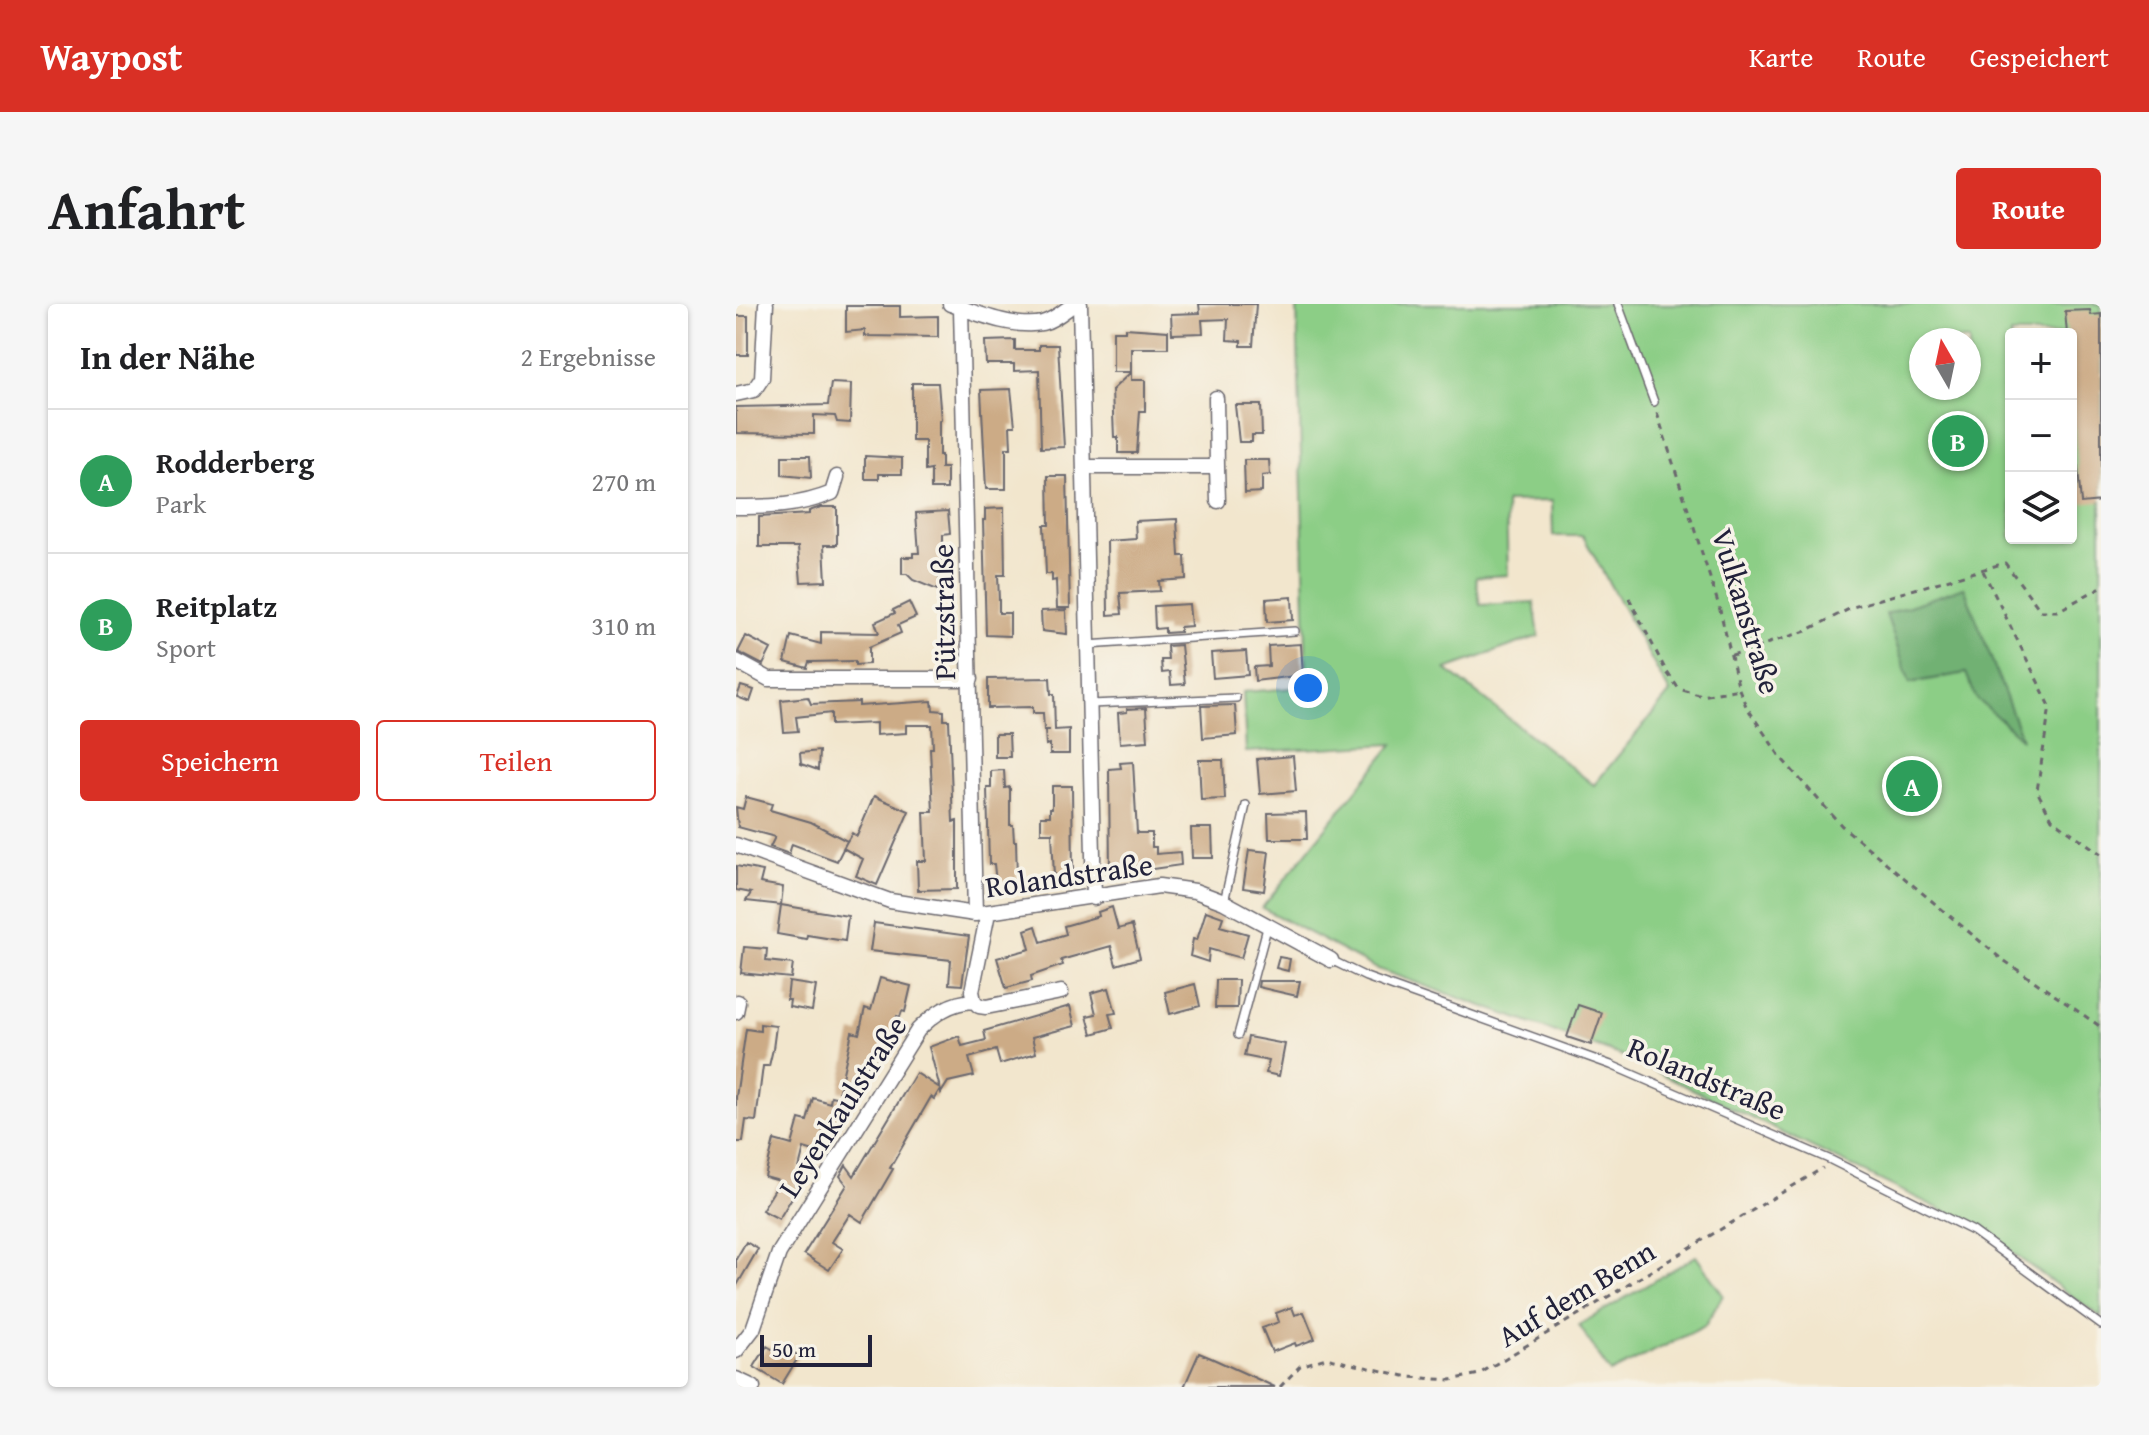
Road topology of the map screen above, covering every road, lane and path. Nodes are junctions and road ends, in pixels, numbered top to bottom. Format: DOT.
graph roads {
  1 [pos="766,304"];
  2 [pos="1074,304"];
  3 [pos="1080,304"];
  4 [pos="1618,304"];
  5 [pos="956,306"];
  6 [pos="736,394"];
  7 [pos="1216,398"];
  8 [pos="1654,402"];
  9 [pos="1086,467"];
  10 [pos="1217,467"];
  11 [pos="837,477"];
  12 [pos="1218,501"];
  13 [pos="736,507"];
  14 [pos="1983,571"];
  15 [pos="2101,587"];
  16 [pos="1629,598"];
  17 [pos="1295,631"];
  18 [pos="1087,645"];
  19 [pos="1732,655"];
  20 [pos="736,661"];
  21 [pos="971,679"];
  22 [pos="1739,689"];
  23 [pos="1236,698"];
  24 [pos="1090,704"];
  25 [pos="1246,805"];
  26 [pos="736,845"];
  27 [pos="2101,854"];
  28 [pos="1094,898"];
  29 [pos="1224,902"];
  30 [pos="981,914"];
  31 [pos="1267,928"];
  32 [pos="1331,960"];
  33 [pos="1061,992"];
  34 [pos="974,1001"];
  35 [pos="2101,1027"];
  36 [pos="1238,1035"];
  37 [pos="1831,1160"];
  38 [pos="2101,1325"];
  39 [pos="736,1351"];
  40 [pos="736,1379"];
  41 [pos="753,1387"];
  42 [pos="1280,1387"];
  1 -- 6 [label="street"];
  2 -- 5 [label="street"];
  3 -- 9 [label="street"];
  4 -- 8 [label="lane"];
  5 -- 21 [label="street, Pützstraße"];
  7 -- 10 [label="street"];
  8 -- 19 [label="path, Vulkanstraße"];
  9 -- 10 [label="street"];
  9 -- 18 [label="street"];
  10 -- 12 [label="street"];
  11 -- 13 [label="street"];
  14 -- 15 [label="path"];
  14 -- 19 [label="path"];
  14 -- 27 [label="path"];
  16 -- 22 [label="path"];
  17 -- 18 [label="lane"];
  18 -- 24 [label="street"];
  19 -- 22 [label="path, Vulkanstraße"];
  20 -- 21 [label="street"];
  21 -- 30 [label="street, Pützstraße"];
  22 -- 35 [label="path, Vulkanstraße"];
  23 -- 24 [label="lane"];
  24 -- 28 [label="street"];
  25 -- 29 [label="lane"];
  26 -- 30 [label="street, Rolandstraße"];
  28 -- 29 [label="street, Rolandstraße"];
  28 -- 30 [label="street, Rolandstraße"];
  29 -- 31 [label="street, Rolandstraße"];
  30 -- 34 [label="street"];
  31 -- 32 [label="street, Rolandstraße"];
  31 -- 36 [label="lane"];
  32 -- 37 [label="lane, Rolandstraße"];
  33 -- 34 [label="street, Leyenkaulstraße"];
  34 -- 39 [label="street, Leyenkaulstraße"];
  37 -- 38 [label="lane, Rolandstraße"];
  37 -- 42 [label="path, Auf dem Benn"];
  40 -- 41 [label="street"];
}
